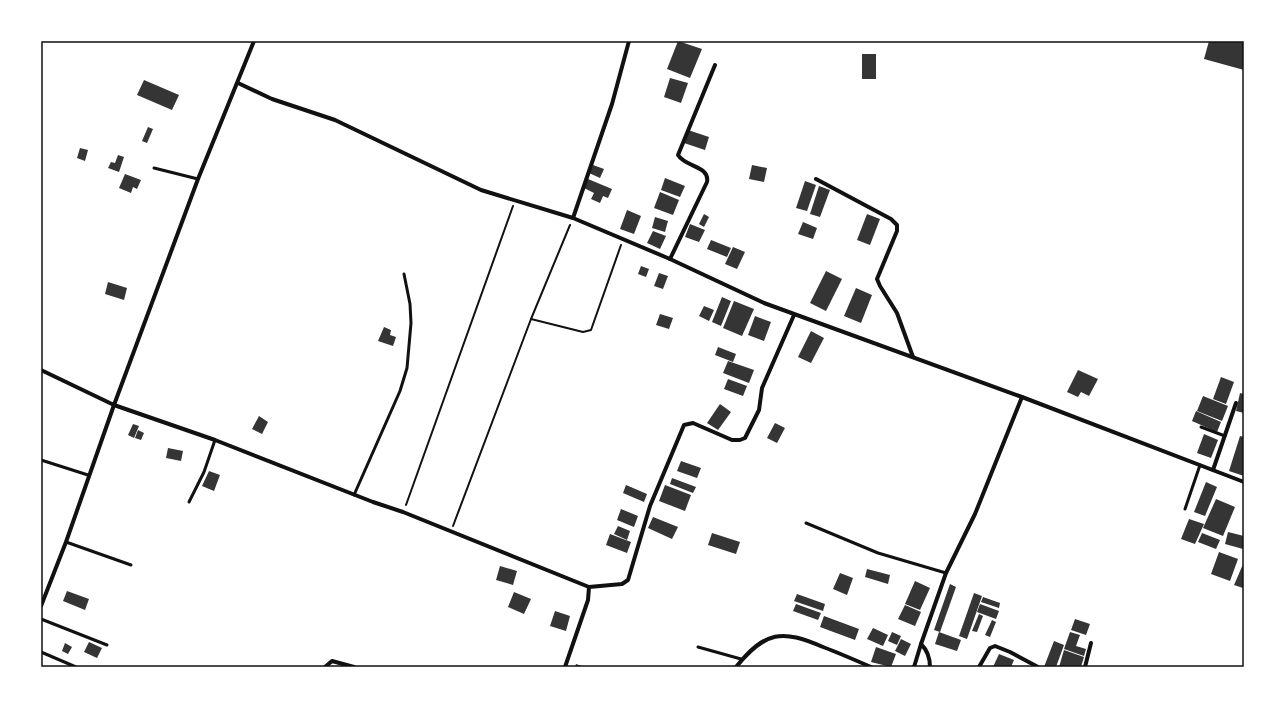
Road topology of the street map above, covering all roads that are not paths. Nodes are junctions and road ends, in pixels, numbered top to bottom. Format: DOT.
graph roads {
  1 [pos="254,41"];
  2 [pos="629,41"];
  3 [pos="715,65"];
  4 [pos="238,82"];
  5 [pos="154,168"];
  6 [pos="198,179"];
  7 [pos="816,179"];
  8 [pos="573,218"];
  9 [pos="670,259"];
  10 [pos="404,274"];
  11 [pos="794,315"];
  12 [pos="913,357"];
  13 [pos="41,370"];
  14 [pos="1022,397"];
  15 [pos="1236,403"];
  16 [pos="114,405"];
  17 [pos="1201,427"];
  18 [pos="1225,436"];
  19 [pos="215,440"];
  20 [pos="41,460"];
  21 [pos="1200,465"];
  22 [pos="1213,470"];
  23 [pos="88,475"];
  24 [pos="1244,482"];
  25 [pos="354,495"];
  26 [pos="189,502"];
  27 [pos="1185,509"];
  28 [pos="806,523"];
  29 [pos="66,542"];
  30 [pos="132,565"];
  31 [pos="946,573"];
  32 [pos="590,587"];
  33 [pos="41,606"];
  34 [pos="41,619"];
  35 [pos="1091,643"];
  36 [pos="921,644"];
  37 [pos="107,645"];
  38 [pos="698,647"];
  39 [pos="41,652"];
  40 [pos="742,659"];
  41 [pos="76,667"];
  42 [pos="325,667"];
  43 [pos="354,667"];
  44 [pos="565,667"];
  45 [pos="736,667"];
  46 [pos="871,667"];
  47 [pos="914,667"];
  48 [pos="930,667"];
  49 [pos="979,667"];
  50 [pos="1038,667"];
  51 [pos="1085,667"];
  1 -- 4 [label="street"];
  2 -- 8 [label="street"];
  3 -- 9 [label="street"];
  4 -- 6 [label="street"];
  4 -- 8 [label="street"];
  5 -- 6 [label="lane"];
  6 -- 16 [label="street"];
  7 -- 12 [label="street"];
  8 -- 9 [label="street"];
  9 -- 11 [label="street"];
  10 -- 25 [label="lane"];
  11 -- 12 [label="street"];
  11 -- 32 [label="street"];
  12 -- 14 [label="street"];
  13 -- 16 [label="street"];
  14 -- 21 [label="street"];
  14 -- 31 [label="street"];
  15 -- 18 [label="street"];
  16 -- 19 [label="street"];
  16 -- 23 [label="street"];
  17 -- 18 [label="lane"];
  18 -- 22 [label="street"];
  19 -- 25 [label="street"];
  19 -- 26 [label="lane"];
  20 -- 23 [label="lane"];
  21 -- 22 [label="street"];
  21 -- 27 [label="lane"];
  22 -- 24 [label="street"];
  23 -- 29 [label="street"];
  25 -- 32 [label="street"];
  28 -- 31 [label="lane"];
  29 -- 30 [label="lane"];
  29 -- 33 [label="street"];
  31 -- 36 [label="street"];
  32 -- 44 [label="street"];
  34 -- 37 [label="lane"];
  35 -- 51 [label="street"];
  36 -- 47 [label="street"];
  36 -- 48 [label="street"];
  38 -- 40 [label="lane"];
  39 -- 41 [label="lane"];
  40 -- 45 [label="street"];
  40 -- 46 [label="street"];
  42 -- 43 [label="street"];
  49 -- 50 [label="street"];
}
